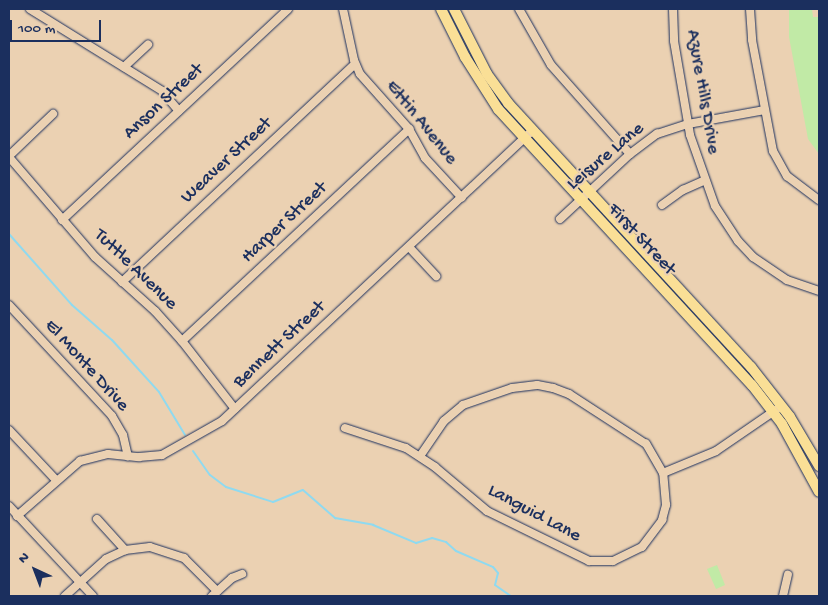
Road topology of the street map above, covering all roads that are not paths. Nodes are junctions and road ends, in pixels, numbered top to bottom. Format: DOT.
graph roads {
  1 [pos="30,9"];
  2 [pos="288,9"];
  3 [pos="343,9"];
  4 [pos="441,9"];
  5 [pos="454,9"];
  6 [pos="518,9"];
  7 [pos="673,9"];
  8 [pos="750,9"];
  9 [pos="148,45"];
  10 [pos="355,64"];
  11 [pos="124,67"];
  12 [pos="765,110"];
  13 [pos="179,111"];
  14 [pos="53,114"];
  15 [pos="688,124"];
  16 [pos="409,129"];
  17 [pos="532,130"];
  18 [pos="524,139"];
  19 [pos="630,154"];
  20 [pos="9,157"];
  21 [pos="705,180"];
  22 [pos="589,192"];
  23 [pos="462,198"];
  24 [pos="580,200"];
  25 [pos="819,200"];
  26 [pos="662,205"];
  27 [pos="560,219"];
  28 [pos="62,220"];
  29 [pos="409,247"];
  30 [pos="436,276"];
  31 [pos="122,282"];
  32 [pos="819,291"];
  33 [pos="9,305"];
  34 [pos="182,341"];
  35 [pos="782,405"];
  36 [pos="235,409"];
  37 [pos="773,412"];
  38 [pos="345,428"];
  39 [pos="9,430"];
  40 [pos="128,456"];
  41 [pos="420,456"];
  42 [pos="819,466"];
  43 [pos="664,473"];
  44 [pos="56,480"];
  45 [pos="819,492"];
  46 [pos="9,506"];
  47 [pos="18,516"];
  48 [pos="97,519"];
  49 [pos="126,550"];
  50 [pos="242,574"];
  51 [pos="788,575"];
  52 [pos="80,582"];
  53 [pos="215,594"];
  54 [pos="65,596"];
  55 [pos="94,596"];
  56 [pos="783,596"];
  1 -- 11 [label="street"];
  2 -- 13 [label="street, Anson Street"];
  3 -- 10 [label="street, Ettin Avenue"];
  4 -- 18 [label="main road, First Street"];
  5 -- 17 [label="main road, First Street"];
  6 -- 19 [label="street"];
  7 -- 15 [label="street, Azure Hills Drive"];
  8 -- 12 [label="street"];
  9 -- 11 [label="street"];
  10 -- 16 [label="street, Ettin Avenue"];
  10 -- 31 [label="street, Weaver Street"];
  11 -- 13 [label="street"];
  12 -- 15 [label="street, Leisure Lane"];
  12 -- 25 [label="street"];
  13 -- 28 [label="street, Anson Street"];
  14 -- 20 [label="street"];
  15 -- 19 [label="street, Leisure Lane"];
  15 -- 21 [label="street, Azure Hills Drive"];
  16 -- 23 [label="street, Ettin Avenue"];
  16 -- 34 [label="street, Harper Street"];
  17 -- 18 [label="street, Bennett Street"];
  17 -- 22 [label="main road, First Street"];
  18 -- 23 [label="street, Bennett Street"];
  18 -- 24 [label="main road, First Street"];
  19 -- 22 [label="street, Leisure Lane"];
  20 -- 28 [label="street, Tuttle Avenue"];
  21 -- 26 [label="street, Azure Hills Drive"];
  21 -- 32 [label="street, Azure Hills Drive"];
  22 -- 24 [label="street, Leisure Lane"];
  22 -- 35 [label="main road, First Street"];
  23 -- 29 [label="street, Bennett Street"];
  24 -- 27 [label="street, Leisure Lane"];
  24 -- 37 [label="main road, First Street"];
  28 -- 31 [label="street, Tuttle Avenue"];
  29 -- 30 [label="street"];
  29 -- 36 [label="street, Bennett Street"];
  31 -- 34 [label="street, Tuttle Avenue"];
  33 -- 40 [label="street, El Monte Drive"];
  34 -- 36 [label="street, Tuttle Avenue"];
  35 -- 37 [label="street"];
  35 -- 42 [label="main road, First Street"];
  36 -- 40 [label="street, Bennett Street"];
  37 -- 43 [label="street"];
  37 -- 45 [label="main road, First Street"];
  38 -- 41 [label="street, Languid Lane"];
  39 -- 44 [label="street"];
  40 -- 44 [label="street, Bennett Street"];
  41 -- 43 [label="street"];
  41 -- 43 [label="street, Languid Lane"];
  44 -- 47 [label="street, Bennett Street"];
  46 -- 47 [label="street"];
  47 -- 52 [label="street"];
  48 -- 49 [label="street"];
  49 -- 52 [label="street"];
  49 -- 53 [label="street"];
  50 -- 53 [label="street"];
  51 -- 56 [label="street"];
  52 -- 54 [label="street"];
  52 -- 55 [label="street"];
}
